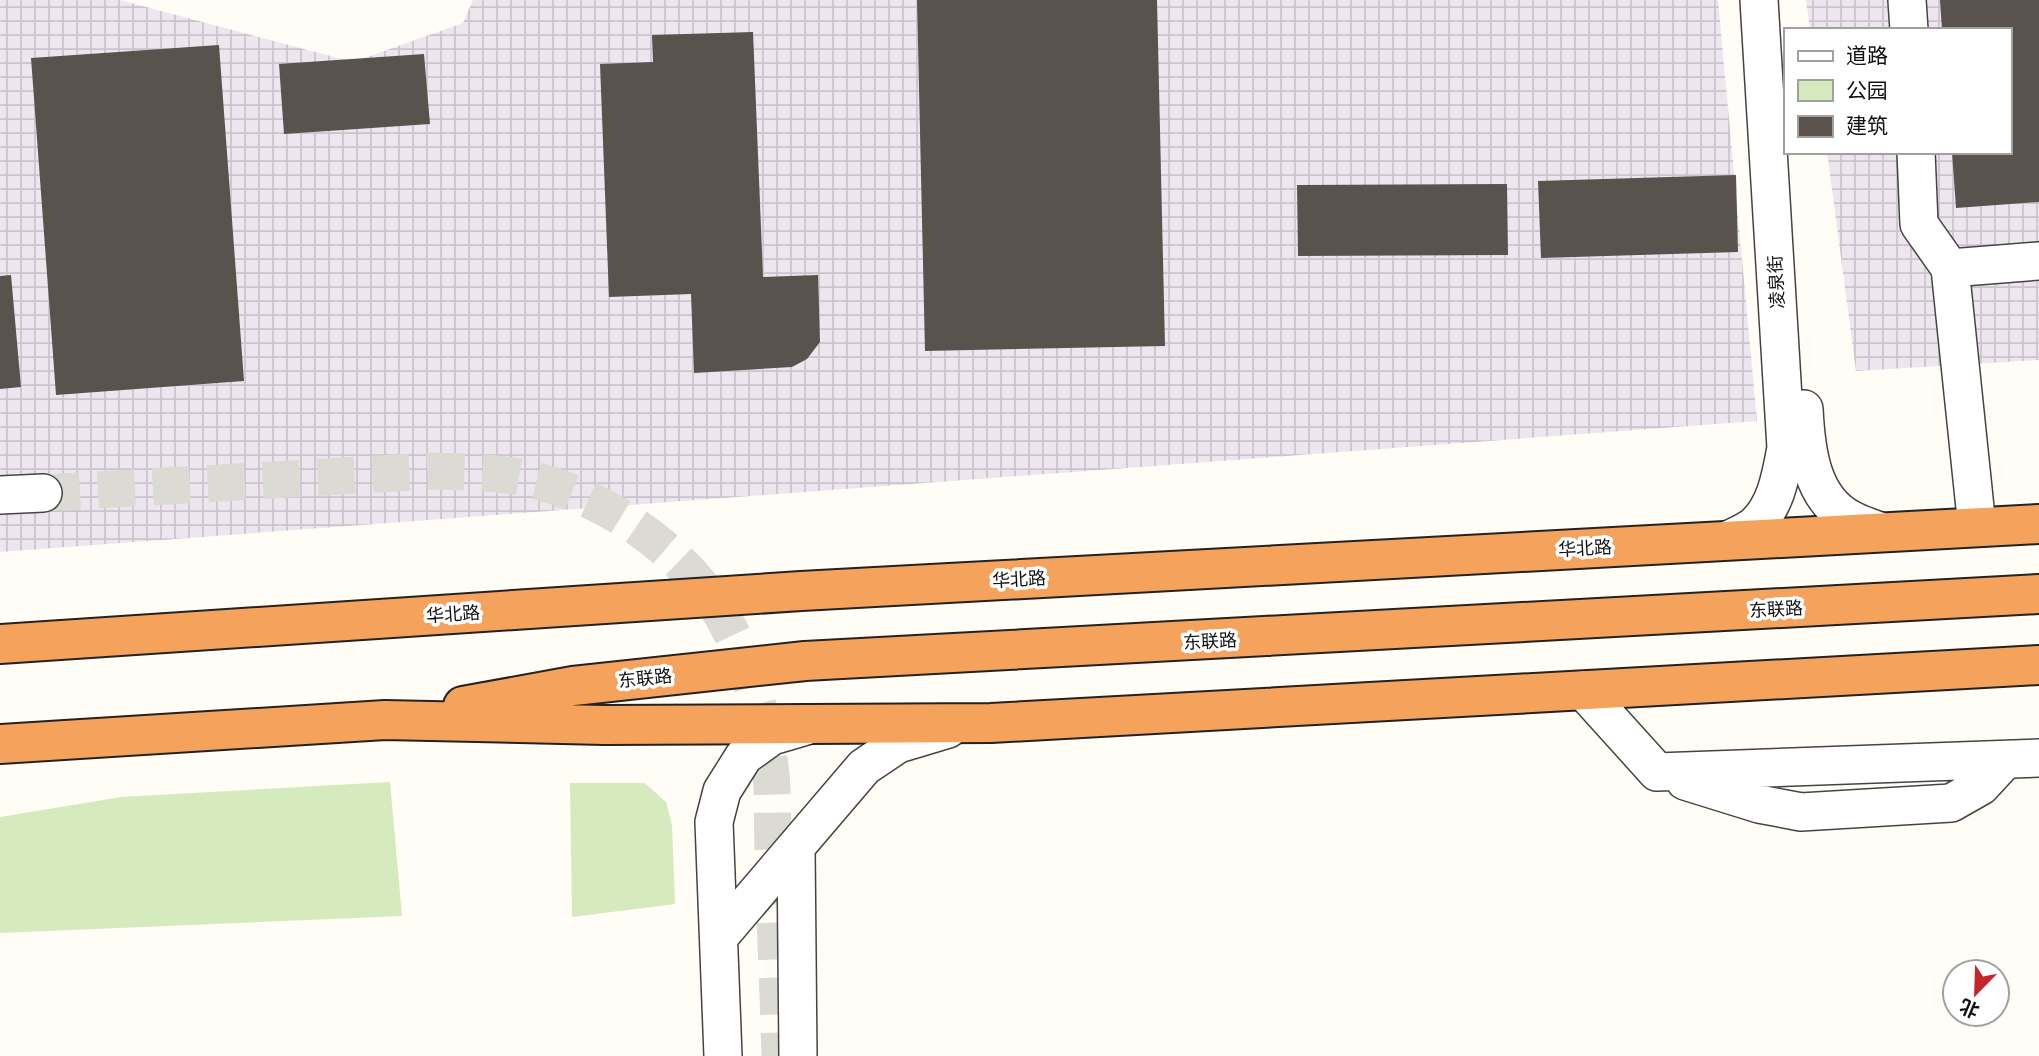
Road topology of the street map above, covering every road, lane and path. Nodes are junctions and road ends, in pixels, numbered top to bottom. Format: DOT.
graph roads {
  1 [pos="1759,0"];
  2 [pos="1780,0"];
  3 [pos="1907,0"];
  4 [pos="1909,28"];
  5 [pos="1784,69"];
  6 [pos="1789,154"];
  7 [pos="1916,154"];
  8 [pos="2039,261"];
  9 [pos="1950,268"];
  10 [pos="44,493"];
  11 [pos="0,495"];
  12 [pos="2039,524"];
  13 [pos="1977,527"];
  14 [pos="1882,532"];
  15 [pos="1728,540"];
  16 [pos="2039,594"];
  17 [pos="0,644"];
  18 [pos="2039,665"];
  19 [pos="1583,690"];
  20 [pos="385,720"];
  21 [pos="991,723"];
  22 [pos="813,724"];
  23 [pos="0,744"];
  24 [pos="2022,759"];
  25 [pos="796,848"];
  26 [pos="719,937"];
  27 [pos="723,1056"];
  28 [pos="798,1056"];
  1 -- 15 [label="street, 凌泉街"];
  2 -- 5 [label="street"];
  3 -- 4 [label="street"];
  6 -- 14 [label="street, 凌泉街"];
  7 -- 9 [label="street"];
  8 -- 9 [label="street"];
  9 -- 13 [label="street"];
  10 -- 11 [label="street"];
  12 -- 13 [label="highway, 华北路"];
  13 -- 14 [label="highway, 华北路"];
  14 -- 15 [label="highway, 华北路"];
  15 -- 17 [label="highway, 华北路"];
  16 -- 20 [label="highway, 东联路"];
  18 -- 19 [label="highway"];
  19 -- 21 [label="highway"];
  19 -- 24 [label="street"];
  20 -- 22 [label="highway"];
  20 -- 23 [label="highway"];
  21 -- 22 [label="highway"];
  21 -- 25 [label="street"];
  22 -- 26 [label="street"];
  25 -- 26 [label="street"];
  25 -- 28 [label="street"];
  26 -- 27 [label="street"];
}
